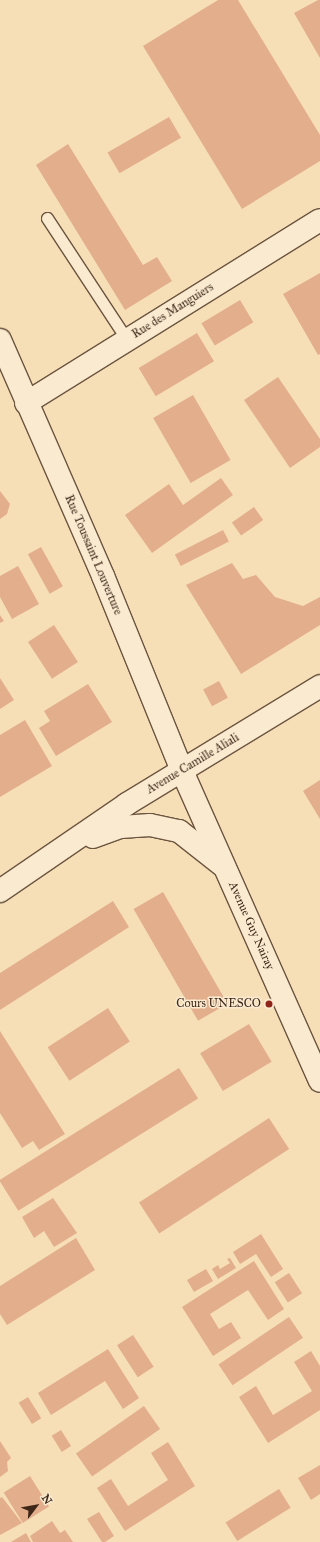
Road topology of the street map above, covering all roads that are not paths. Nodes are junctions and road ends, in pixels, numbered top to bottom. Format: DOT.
graph roads {
  1 [pos="47,218"];
  2 [pos="320,220"];
  3 [pos="0,340"];
  4 [pos="127,340"];
  5 [pos="26,403"];
  6 [pos="320,686"];
  7 [pos="182,771"];
  8 [pos="68,846"];
  9 [pos="225,867"];
  10 [pos="0,891"];
  11 [pos="320,1081"];
  1 -- 4 [label="lane"];
  2 -- 4 [label="main road, Rue des Manguiers"];
  3 -- 5 [label="main road, Rue Toussaint Louverture"];
  4 -- 5 [label="main road, Rue des Manguiers"];
  5 -- 7 [label="main road, Rue Toussaint Louverture"];
  6 -- 7 [label="main road, Avenue Camille Aliali"];
  7 -- 8 [label="main road, Avenue Camille Aliali"];
  7 -- 9 [label="main road, Avenue Guy Nairay"];
  8 -- 9 [label="main road, Avenue Camille Aliali"];
  8 -- 10 [label="main road, Avenue Camille Aliali"];
  9 -- 11 [label="main road, Avenue Guy Nairay"];
}
